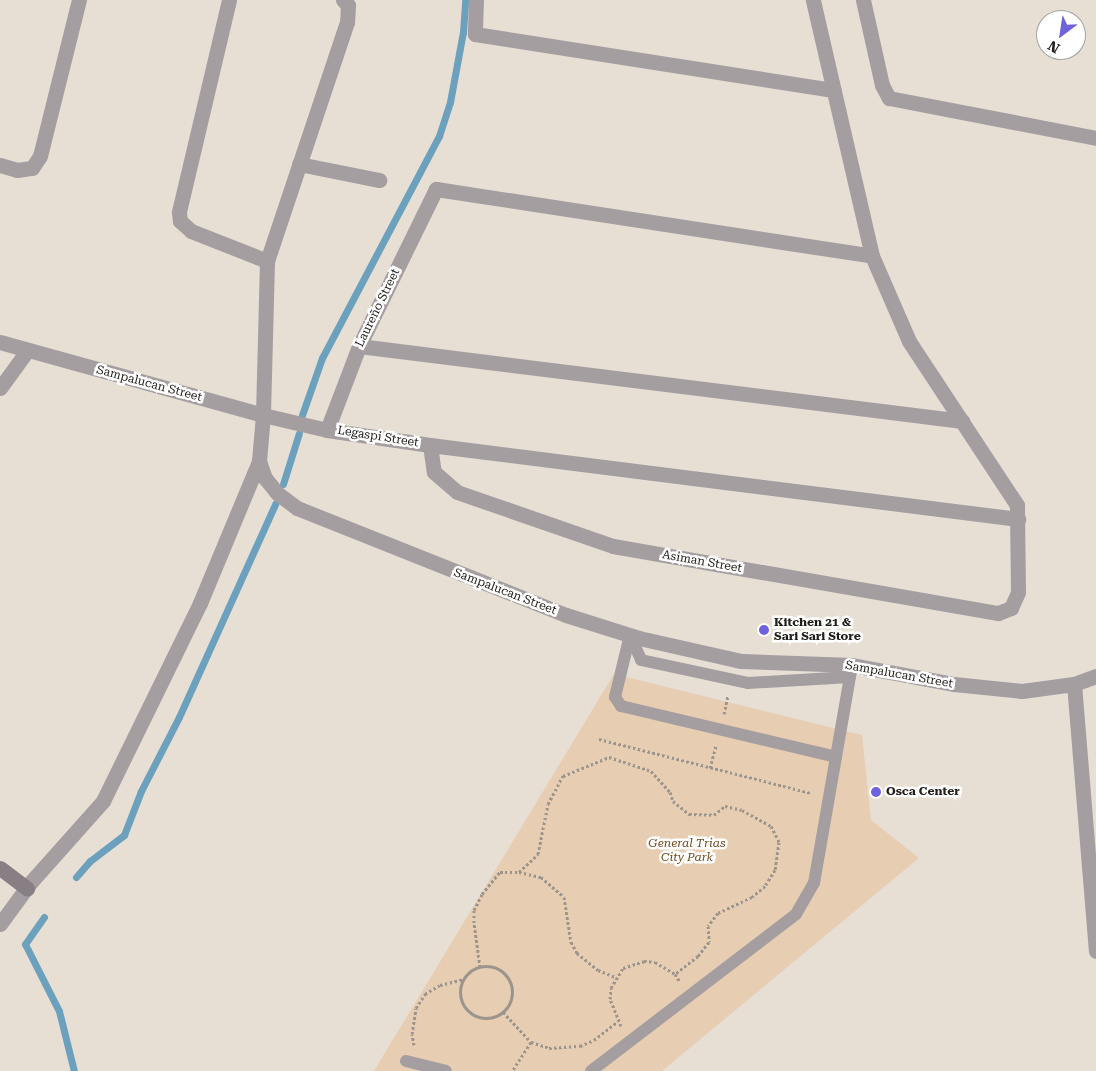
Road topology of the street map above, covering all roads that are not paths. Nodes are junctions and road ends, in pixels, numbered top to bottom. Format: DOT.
graph roads {
  1 [pos="79,0"];
  2 [pos="228,0"];
  3 [pos="343,0"];
  4 [pos="476,0"];
  5 [pos="813,0"];
  6 [pos="863,0"];
  7 [pos="834,90"];
  8 [pos="1096,138"];
  9 [pos="299,164"];
  10 [pos="0,165"];
  11 [pos="379,180"];
  12 [pos="872,256"];
  13 [pos="267,261"];
  14 [pos="0,342"];
  15 [pos="359,346"];
  16 [pos="27,351"];
  17 [pos="0,388"];
  18 [pos="263,415"];
  19 [pos="962,421"];
  20 [pos="327,430"];
  21 [pos="430,445"];
  22 [pos="259,461"];
  23 [pos="1018,519"];
  24 [pos="630,635"];
  25 [pos="851,671"];
  26 [pos="1096,676"];
  27 [pos="1074,684"];
  28 [pos="836,757"];
  29 [pos="0,868"];
  30 [pos="27,888"];
  31 [pos="0,924"];
  32 [pos="1096,951"];
  33 [pos="412,1062"];
  34 [pos="446,1071"];
  35 [pos="591,1071"];
  1 -- 10 [label="street"];
  2 -- 13 [label="street"];
  3 -- 9 [label="street"];
  4 -- 7 [label="street"];
  5 -- 7 [label="street"];
  6 -- 8 [label="street"];
  7 -- 12 [label="street"];
  9 -- 11 [label="street"];
  9 -- 13 [label="street"];
  12 -- 15 [label="street, Laureño Street"];
  12 -- 19 [label="street"];
  13 -- 18 [label="street"];
  14 -- 16 [label="street, Sampalucan Street"];
  15 -- 19 [label="street"];
  15 -- 20 [label="street, Laureño Street"];
  16 -- 17 [label="street"];
  16 -- 18 [label="street, Sampalucan Street"];
  18 -- 20 [label="street, Legaspi Street"];
  18 -- 22 [label="street, Sampalucan Street"];
  19 -- 23 [label="street"];
  20 -- 21 [label="street, Legaspi Street"];
  21 -- 23 [label="street, Legaspi Street"];
  21 -- 23 [label="street, Asiman Street"];
  22 -- 24 [label="street, Sampalucan Street"];
  22 -- 30 [label="street"];
  24 -- 25 [label="street, Sampalucan Street"];
  24 -- 25 [label="lane"];
  24 -- 28 [label="lane"];
  25 -- 27 [label="street, Sampalucan Street"];
  25 -- 28 [label="lane"];
  26 -- 27 [label="street, Sampalucan Street"];
  27 -- 32 [label="street"];
  28 -- 35 [label="lane"];
  29 -- 30 [label="main road"];
  30 -- 31 [label="street"];
  33 -- 34 [label="lane"];
}
